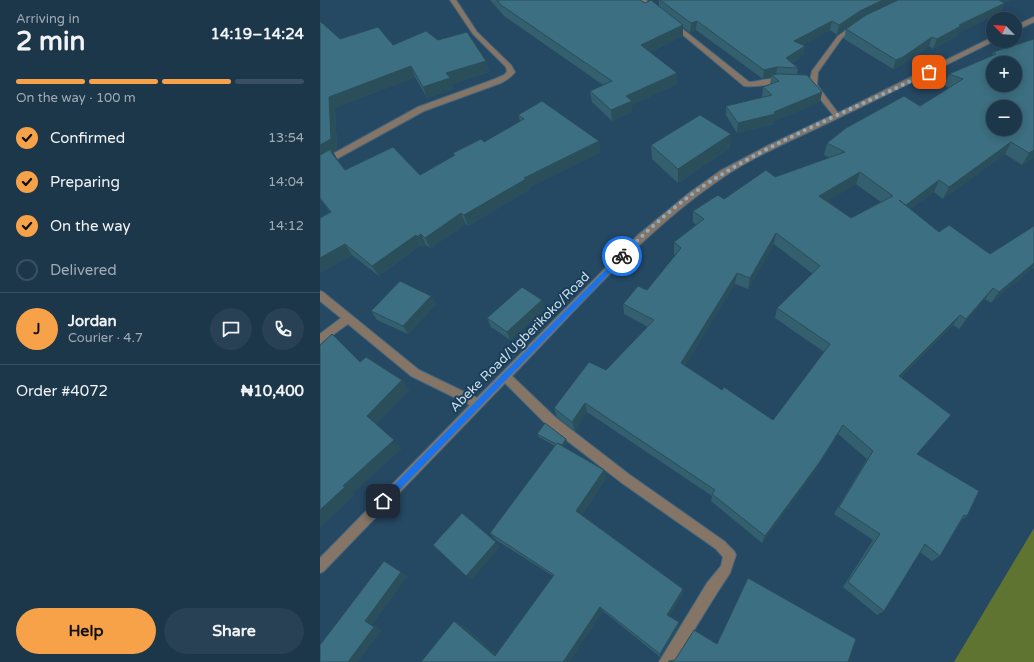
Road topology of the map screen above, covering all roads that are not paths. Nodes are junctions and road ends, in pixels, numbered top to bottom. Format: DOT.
graph roads {
  1 [pos="454,0"];
  2 [pos="642,0"];
  3 [pos="660,14"];
  4 [pos="666,19"];
  5 [pos="1034,19"];
  6 [pos="861,22"];
  7 [pos="1022,25"];
  8 [pos="986,42"];
  9 [pos="791,81"];
  10 [pos="837,116"];
  11 [pos="320,165"];
  12 [pos="320,295"];
  13 [pos="347,318"];
  14 [pos="320,340"];
  15 [pos="505,376"];
  16 [pos="478,404"];
  17 [pos="320,567"];
  18 [pos="666,662"];
  1 -- 11 [label="street"];
  2 -- 3 [label="street"];
  4 -- 9 [label="street"];
  5 -- 7 [label="street"];
  6 -- 10 [label="street"];
  8 -- 10 [label="street, Abeke Road/Ugberikoko/Road"];
  10 -- 15 [label="street, Abeke Road/Ugberikoko/Road"];
  12 -- 13 [label="street"];
  13 -- 14 [label="street"];
  13 -- 16 [label="street"];
  15 -- 16 [label="street, Abeke Road/Ugberikoko/Road"];
  15 -- 18 [label="street"];
  16 -- 17 [label="street, Abeke Road/Ugberikoko/Road"];
}
